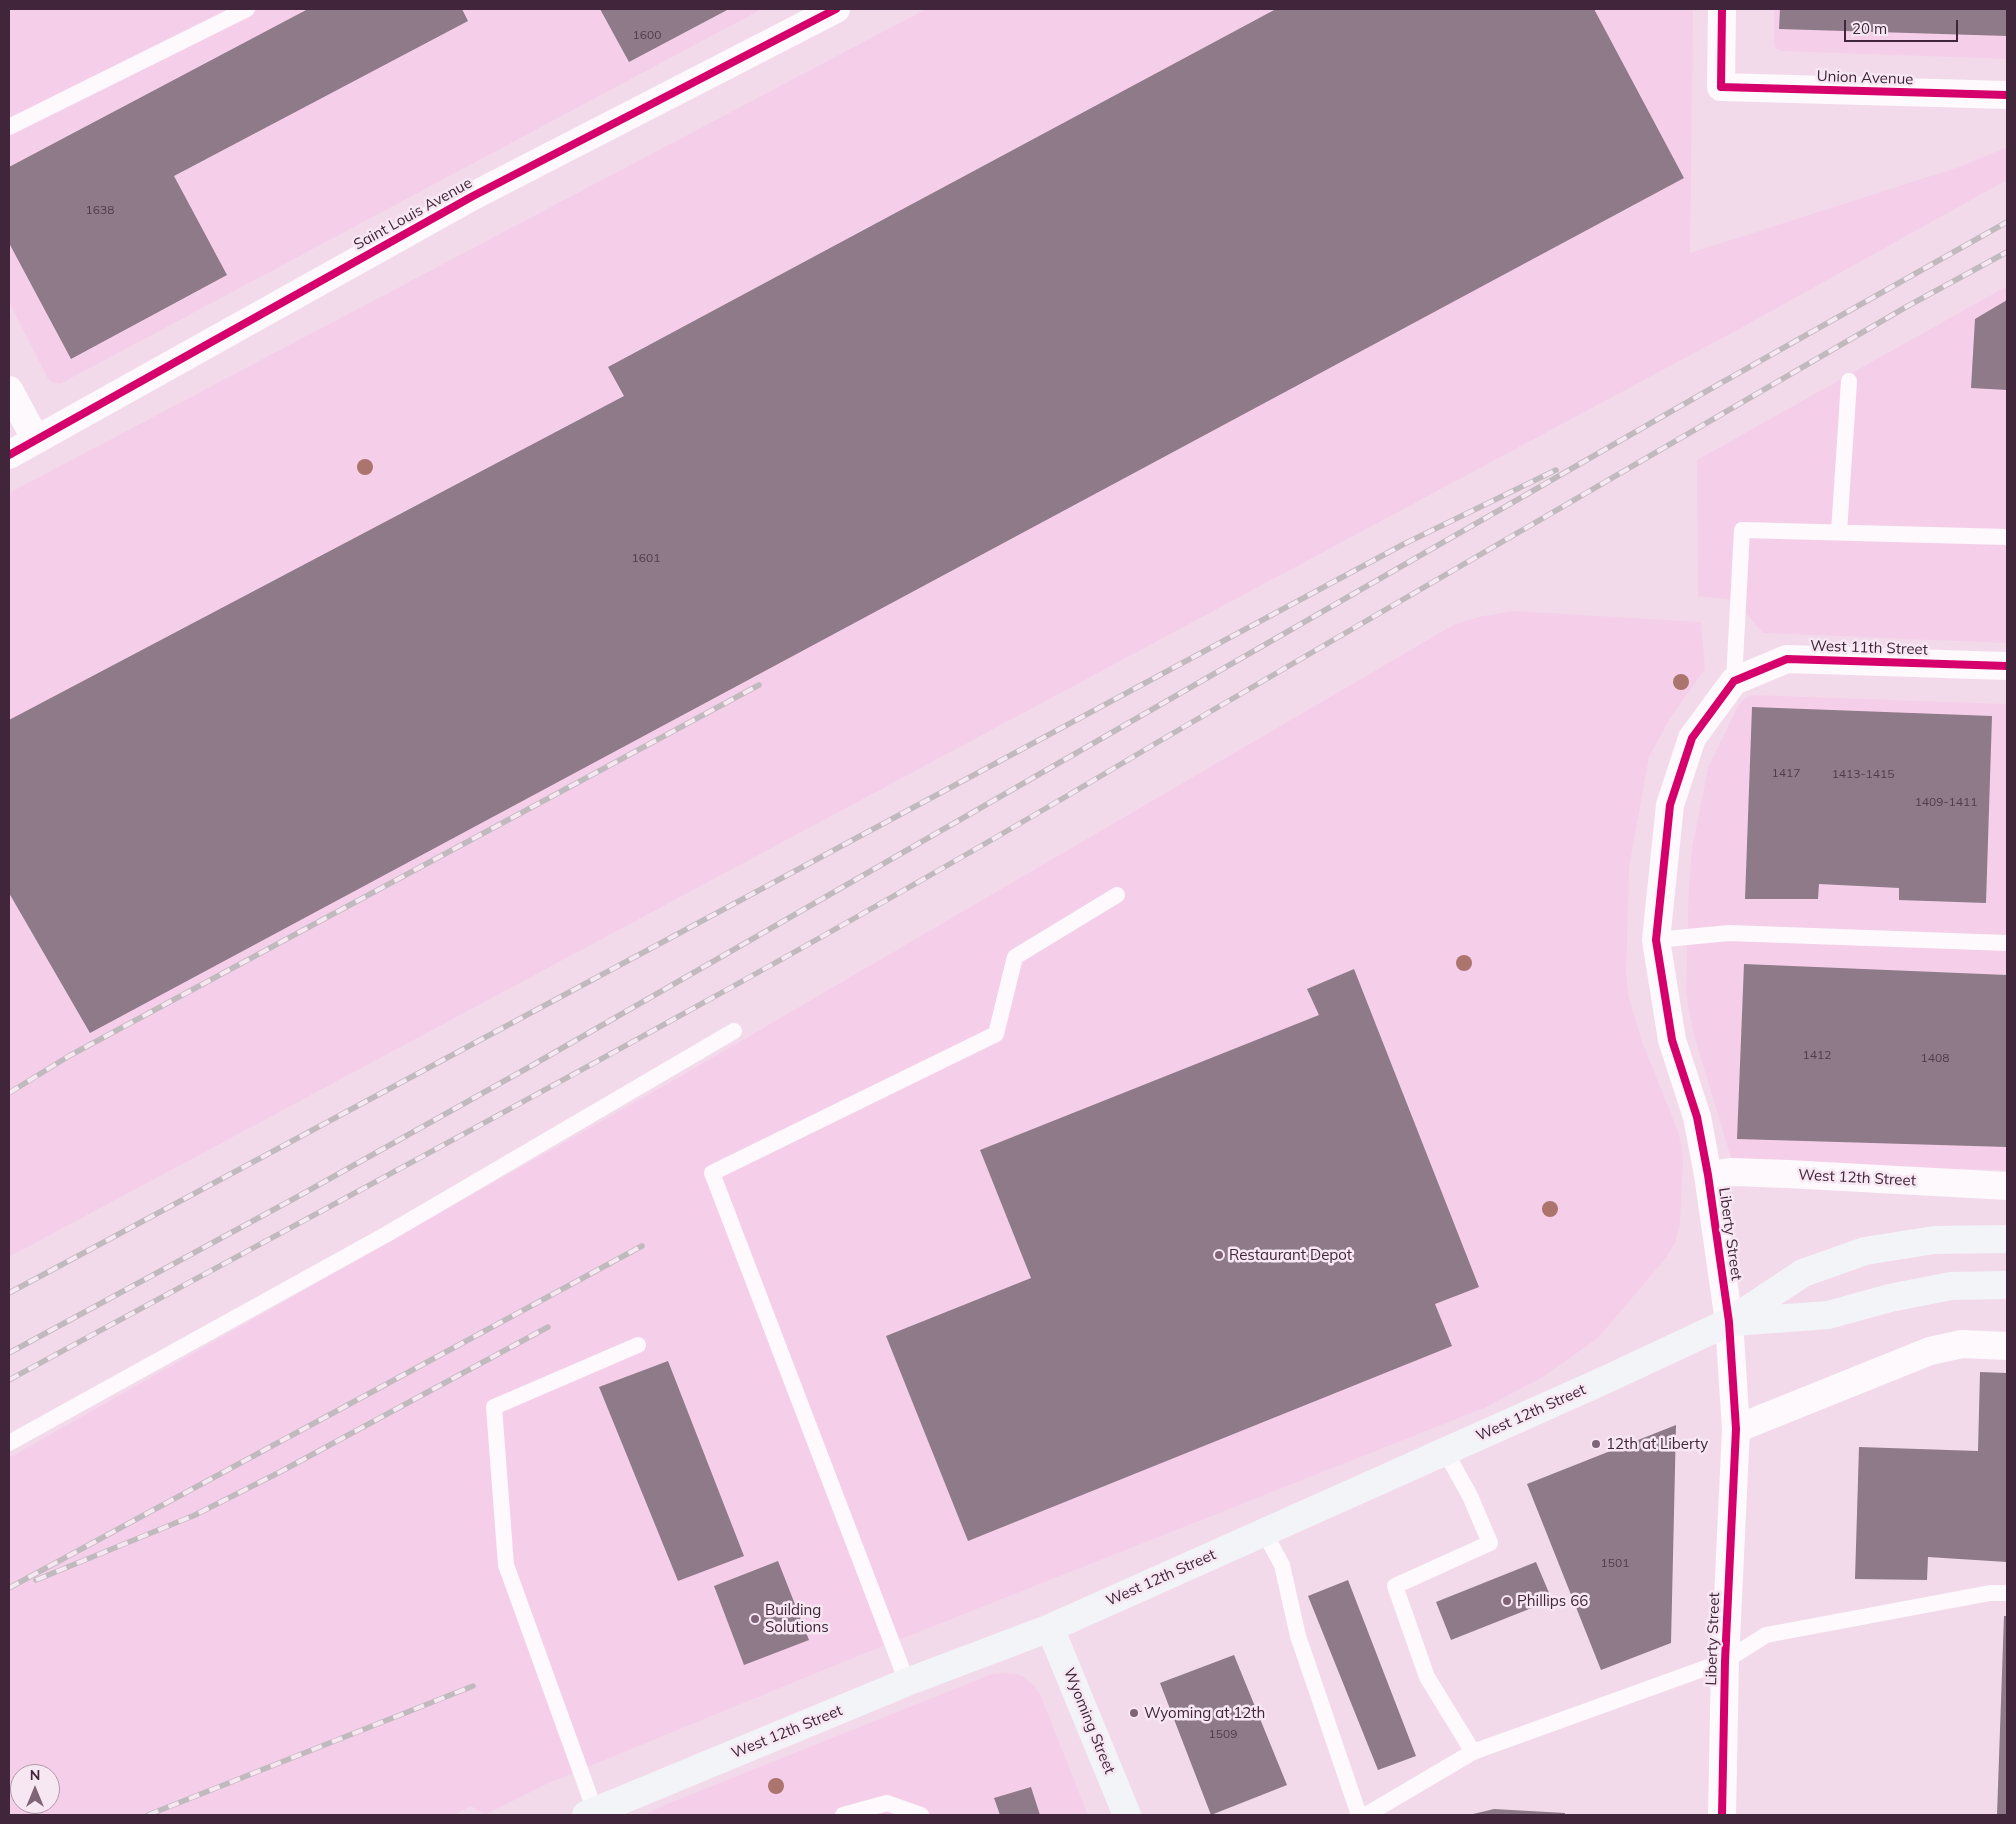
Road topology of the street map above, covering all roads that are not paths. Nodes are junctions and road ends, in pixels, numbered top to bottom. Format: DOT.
graph roads {
  1 [pos="247,9"];
  2 [pos="1722,9"];
  3 [pos="824,11"];
  4 [pos="2007,95"];
  5 [pos="9,127"];
  6 [pos="1848,381"];
  7 [pos="9,390"];
  8 [pos="36,440"];
  9 [pos="9,455"];
  10 [pos="1839,532"];
  11 [pos="2007,537"];
  12 [pos="2007,666"];
  13 [pos="1734,681"];
  14 [pos="1117,895"];
  15 [pos="1656,940"];
  16 [pos="2007,943"];
  17 [pos="734,1030"];
  18 [pos="1708,1175"];
  19 [pos="2007,1186"];
  20 [pos="2007,1239"];
  21 [pos="2007,1285"];
  22 [pos="1729,1322"];
  23 [pos="638,1345"];
  24 [pos="2007,1346"];
  25 [pos="1736,1430"];
  26 [pos="9,1443"];
  27 [pos="1444,1452"];
  28 [pos="1264,1532"];
  29 [pos="2007,1593"];
  30 [pos="1050,1628"];
  31 [pos="1726,1661"];
  32 [pos="907,1682"];
  33 [pos="1473,1752"];
  34 [pos="592,1814"];
  35 [pos="843,1815"];
  36 [pos="921,1815"];
  37 [pos="1126,1815"];
  38 [pos="1359,1815"];
  39 [pos="1366,1815"];
  40 [pos="1722,1815"];
  1 -- 5 [label="lane"];
  2 -- 4 [label="street, Union Avenue"];
  3 -- 8 [label="street, Saint Louis Avenue"];
  6 -- 10 [label="lane"];
  7 -- 8 [label="street"];
  8 -- 9 [label="street, Saint Louis Avenue"];
  10 -- 11 [label="lane"];
  10 -- 13 [label="lane"];
  12 -- 13 [label="street, West 11th Street"];
  13 -- 15 [label="street, Liberty Street"];
  14 -- 32 [label="lane"];
  15 -- 16 [label="lane"];
  15 -- 18 [label="street, Liberty Street"];
  17 -- 26 [label="lane"];
  18 -- 19 [label="street, West 12th Street"];
  18 -- 22 [label="street, Liberty Street"];
  20 -- 22 [label="main road, West 12th Street"];
  21 -- 22 [label="main road, West 12th Street"];
  22 -- 25 [label="street, Liberty Street"];
  22 -- 27 [label="main road, West 12th Street"];
  23 -- 34 [label="lane"];
  24 -- 25 [label="street"];
  25 -- 31 [label="street, Liberty Street"];
  27 -- 28 [label="main road, West 12th Street"];
  27 -- 33 [label="lane"];
  28 -- 30 [label="main road, West 12th Street"];
  28 -- 38 [label="lane"];
  29 -- 31 [label="lane"];
  30 -- 32 [label="main road, West 12th Street"];
  30 -- 37 [label="main road, Wyoming Street"];
  31 -- 33 [label="lane"];
  31 -- 40 [label="street, Liberty Street"];
  32 -- 34 [label="main road, West 12th Street"];
  33 -- 39 [label="lane"];
  35 -- 36 [label="lane"];
}
